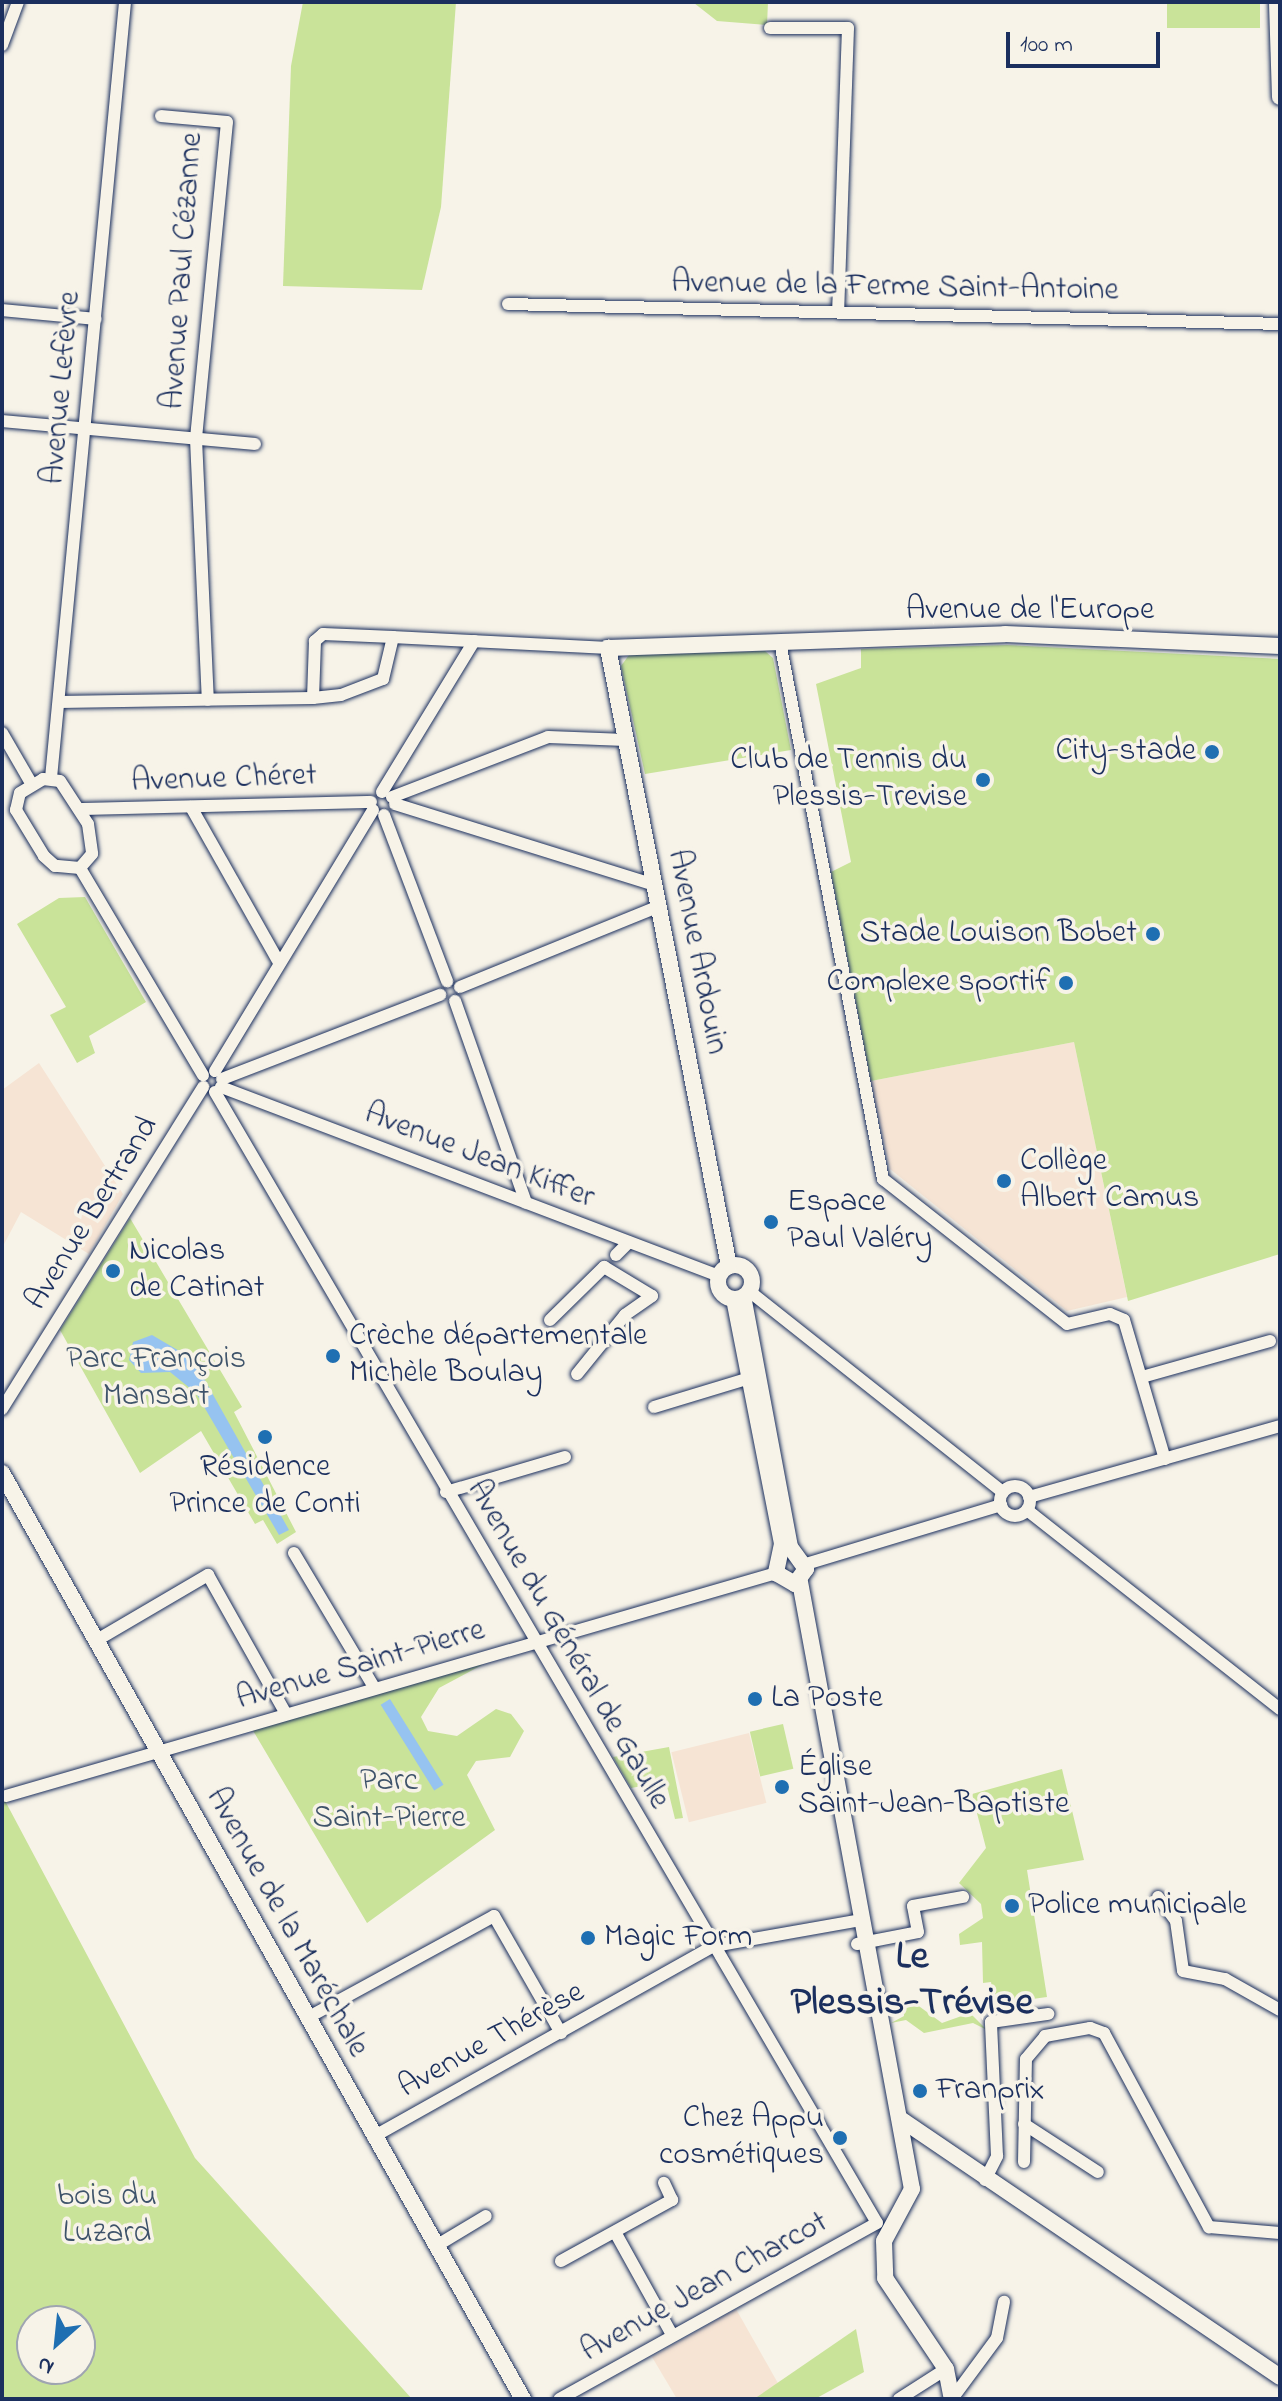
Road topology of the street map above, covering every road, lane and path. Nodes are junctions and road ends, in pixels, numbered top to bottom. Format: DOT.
graph roads {
  1 [pos="18,2"];
  2 [pos="125,2"];
  3 [pos="1277,2"];
  4 [pos="770,28"];
  5 [pos="2,45"];
  6 [pos="1280,97"];
  7 [pos="161,116"];
  8 [pos="508,304"];
  9 [pos="2,310"];
  10 [pos="838,312"];
  11 [pos="96,319"];
  12 [pos="1280,324"];
  13 [pos="2,421"];
  14 [pos="85,429"];
  15 [pos="196,439"];
  16 [pos="255,444"];
  17 [pos="393,637"];
  18 [pos="474,641"];
  19 [pos="780,642"];
  20 [pos="1280,646"];
  21 [pos="608,648"];
  22 [pos="313,698"];
  23 [pos="208,700"];
  24 [pos="59,702"];
  25 [pos="2,733"];
  26 [pos="626,740"];
  27 [pos="51,778"];
  28 [pos="31,783"];
  29 [pos="390,798"];
  30 [pos="191,807"];
  31 [pos="79,809"];
  32 [pos="376,809"];
  33 [pos="9,811"];
  34 [pos="80,868"];
  35 [pos="655,885"];
  36 [pos="659,906"];
  37 [pos="278,961"];
  38 [pos="447,981"];
  39 [pos="460,987"];
  40 [pos="440,995"];
  41 [pos="455,1001"];
  42 [pos="213,1082"];
  43 [pos="526,1203"];
  44 [pos="629,1242"];
  45 [pos="616,1255"];
  46 [pos="724,1271"];
  47 [pos="742,1296"];
  48 [pos="550,1320"];
  49 [pos="1270,1341"];
  50 [pos="577,1374"];
  51 [pos="1142,1377"];
  52 [pos="750,1378"];
  53 [pos="654,1407"];
  54 [pos="2,1409"];
  55 [pos="1280,1426"];
  56 [pos="565,1457"];
  57 [pos="1165,1459"];
  58 [pos="2,1473"];
  59 [pos="446,1492"];
  60 [pos="1002,1498"];
  61 [pos="1028,1503"];
  62 [pos="294,1553"];
  63 [pos="791,1569"];
  64 [pos="97,1640"];
  65 [pos="536,1644"];
  66 [pos="374,1687"];
  67 [pos="1280,1709"];
  68 [pos="286,1714"];
  69 [pos="160,1755"];
  70 [pos="6,1796"];
  71 [pos="963,1897"];
  72 [pos="1158,1897"];
  73 [pos="858,1921"];
  74 [pos="862,1943"];
  75 [pos="714,1946"];
  76 [pos="1280,2010"];
  77 [pos="1048,2014"];
  78 [pos="307,2018"];
  79 [pos="561,2033"];
  80 [pos="902,2120"];
  81 [pos="1024,2124"];
  82 [pos="373,2137"];
  83 [pos="903,2141"];
  84 [pos="940,2149"];
  85 [pos="1024,2162"];
  86 [pos="1098,2172"];
  87 [pos="985,2180"];
  88 [pos="664,2183"];
  89 [pos="898,2215"];
  90 [pos="486,2216"];
  91 [pos="877,2223"];
  92 [pos="615,2232"];
  93 [pos="1280,2233"];
  94 [pos="884,2241"];
  95 [pos="436,2246"];
  96 [pos="561,2261"];
  97 [pos="1004,2302"];
  98 [pos="1215,2330"];
  99 [pos="672,2335"];
  100 [pos="946,2369"];
  101 [pos="1280,2370"];
  102 [pos="1280,2377"];
  103 [pos="523,2399"];
  104 [pos="560,2399"];
  105 [pos="899,2399"];
  106 [pos="952,2399"];
  1 -- 5 [label="street"];
  2 -- 11 [label="street, Avenue Lefèvre"];
  3 -- 6 [label="street"];
  4 -- 10 [label="street"];
  7 -- 15 [label="street, Avenue Paul Cézanne"];
  8 -- 10 [label="street, Avenue de la Ferme Saint-Antoine"];
  9 -- 11 [label="street"];
  10 -- 12 [label="street, Avenue de la Ferme Saint-Antoine"];
  11 -- 14 [label="street, Avenue Lefèvre"];
  13 -- 14 [label="street"];
  14 -- 15 [label="street"];
  14 -- 24 [label="street, Avenue Lefèvre"];
  15 -- 16 [label="street"];
  15 -- 23 [label="street"];
  17 -- 18 [label="street"];
  17 -- 22 [label="street"];
  17 -- 22 [label="street"];
  18 -- 21 [label="street"];
  18 -- 29 [label="street"];
  19 -- 20 [label="street, Avenue de l'Europe"];
  19 -- 21 [label="street, Avenue de l'Europe"];
  19 -- 51 [label="street"];
  21 -- 26 [label="street, Avenue Ardouin"];
  22 -- 23 [label="street"];
  23 -- 24 [label="street"];
  24 -- 27 [label="street, Avenue Lefèvre"];
  25 -- 28 [label="street"];
  26 -- 29 [label="street"];
  26 -- 35 [label="street, Avenue Ardouin"];
  27 -- 28 [label="street"];
  27 -- 31 [label="street"];
  28 -- 33 [label="street"];
  29 -- 32 [label="street"];
  29 -- 32 [label="street"];
  29 -- 35 [label="street"];
  30 -- 31 [label="street, Avenue Chéret"];
  30 -- 32 [label="street, Avenue Chéret"];
  30 -- 37 [label="street"];
  31 -- 34 [label="street"];
  32 -- 37 [label="street, Avenue Bertrand"];
  32 -- 38 [label="street"];
  33 -- 34 [label="street"];
  34 -- 42 [label="street, Avenue du Général de Gaulle"];
  35 -- 36 [label="street, Avenue Ardouin"];
  36 -- 39 [label="street"];
  36 -- 46 [label="street, Avenue Ardouin"];
  37 -- 42 [label="street, Avenue Bertrand"];
  38 -- 39 [label="street"];
  38 -- 40 [label="street"];
  39 -- 41 [label="street"];
  40 -- 41 [label="street"];
  40 -- 42 [label="street"];
  41 -- 43 [label="street"];
  42 -- 43 [label="street, Avenue Jean Kiffer"];
  42 -- 54 [label="street, Avenue Bertrand"];
  42 -- 59 [label="street, Avenue du Général de Gaulle"];
  43 -- 44 [label="street, Avenue Jean Kiffer"];
  44 -- 45 [label="street"];
  44 -- 46 [label="street, Avenue Jean Kiffer"];
  46 -- 47 [label="street"];
  46 -- 47 [label="street"];
  47 -- 52 [label="street"];
  47 -- 60 [label="street"];
  47 -- 63 [label="street"];
  48 -- 50 [label="street"];
  49 -- 51 [label="street"];
  51 -- 57 [label="street"];
  52 -- 53 [label="street"];
  52 -- 63 [label="street"];
  55 -- 57 [label="street"];
  56 -- 59 [label="street"];
  57 -- 61 [label="street"];
  58 -- 64 [label="street, Avenue de la Maréchale"];
  59 -- 65 [label="street, Avenue du Général de Gaulle"];
  60 -- 61 [label="street"];
  60 -- 61 [label="street"];
  60 -- 63 [label="street, Avenue Saint-Pierre"];
  61 -- 67 [label="street"];
  62 -- 66 [label="street"];
  63 -- 65 [label="street, Avenue Saint-Pierre"];
  63 -- 73 [label="street"];
  64 -- 68 [label="street"];
  64 -- 69 [label="street, Avenue de la Maréchale"];
  65 -- 66 [label="street, Avenue Saint-Pierre"];
  65 -- 75 [label="street, Avenue du Général de Gaulle"];
  66 -- 68 [label="street, Avenue Saint-Pierre"];
  68 -- 69 [label="street, Avenue Saint-Pierre"];
  69 -- 70 [label="street, Avenue Saint-Pierre"];
  69 -- 78 [label="street, Avenue de la Maréchale"];
  71 -- 74 [label="street"];
  72 -- 76 [label="street"];
  73 -- 74 [label="street"];
  73 -- 75 [label="street, Avenue Thérèse"];
  74 -- 80 [label="street"];
  74 -- 83 [label="street"];
  75 -- 79 [label="street, Avenue Thérèse"];
  75 -- 91 [label="street, Avenue du Général de Gaulle"];
  77 -- 87 [label="street"];
  78 -- 79 [label="street"];
  78 -- 82 [label="street, Avenue de la Maréchale"];
  79 -- 82 [label="street, Avenue Thérèse"];
  80 -- 83 [label="street"];
  80 -- 84 [label="street"];
  81 -- 85 [label="street"];
  81 -- 86 [label="street"];
  81 -- 93 [label="street"];
  82 -- 95 [label="street, Avenue de la Maréchale"];
  83 -- 84 [label="street"];
  83 -- 89 [label="street"];
  84 -- 87 [label="street"];
  87 -- 98 [label="street"];
  88 -- 92 [label="street"];
  89 -- 91 [label="street"];
  89 -- 94 [label="street"];
  90 -- 95 [label="street"];
  91 -- 94 [label="street"];
  91 -- 99 [label="street, Avenue Jean Charcot"];
  92 -- 96 [label="street"];
  92 -- 99 [label="street"];
  94 -- 100 [label="street"];
  95 -- 103 [label="street, Avenue de la Maréchale"];
  97 -- 106 [label="street"];
  98 -- 101 [label="street"];
  98 -- 102 [label="street"];
  99 -- 104 [label="street, Avenue Jean Charcot"];
  100 -- 105 [label="street"];
  100 -- 106 [label="street"];
}
